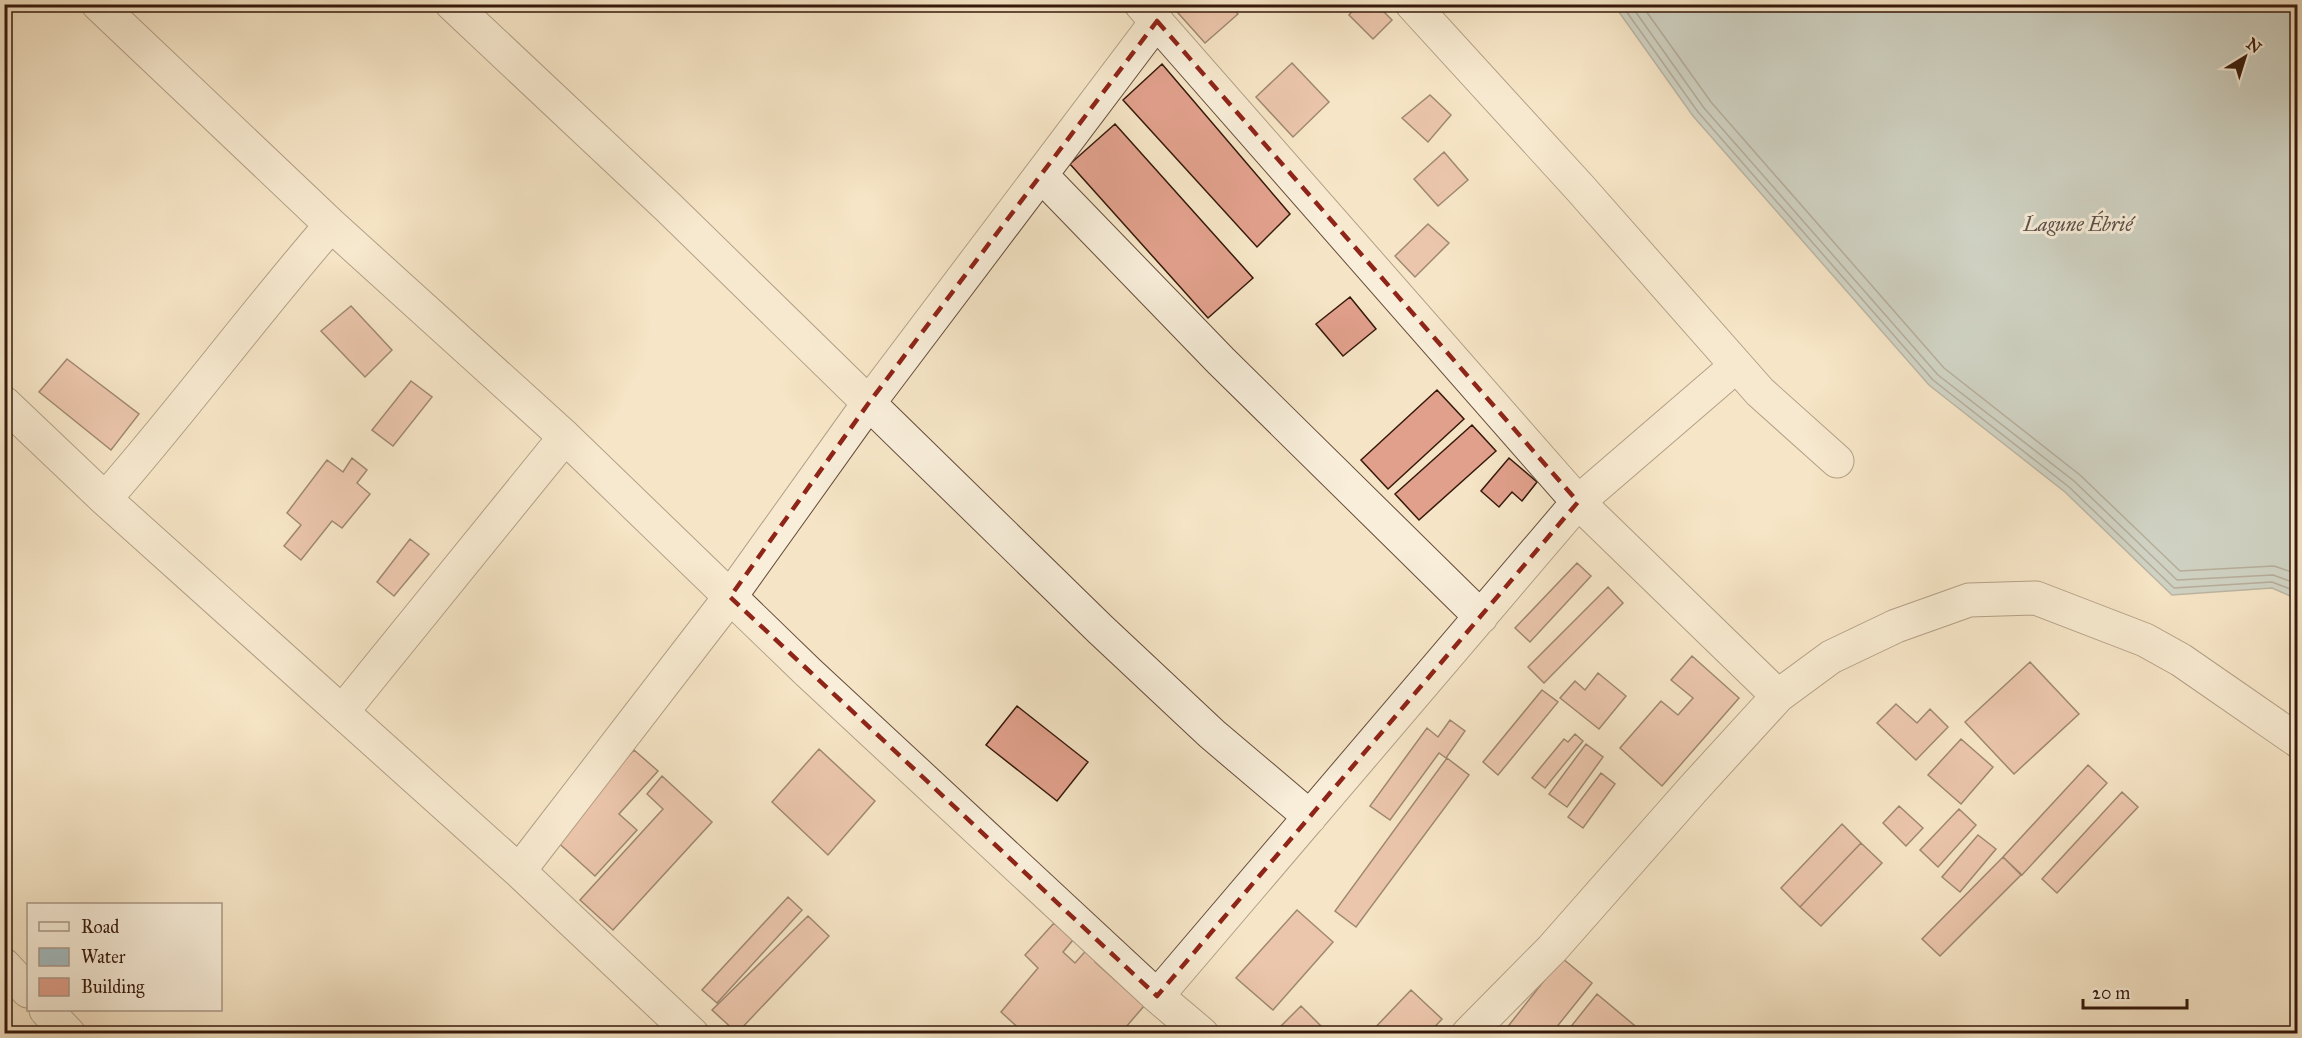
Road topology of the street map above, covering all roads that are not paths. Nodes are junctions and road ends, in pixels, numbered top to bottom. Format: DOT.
graph roads {
  1 [pos="98,4"];
  2 [pos="452,4"];
  3 [pos="1412,4"];
  4 [pos="1149,13"];
  5 [pos="1041,175"];
  6 [pos="331,225"];
  7 [pos="1736,366"];
  8 [pos="4,403"];
  9 [pos="868,404"];
  10 [pos="565,437"];
  11 [pos="1837,461"];
  12 [pos="105,500"];
  13 [pos="1578,502"];
  14 [pos="730,597"];
  15 [pos="1481,617"];
  16 [pos="1778,696"];
  17 [pos="342,712"];
  18 [pos="2298,741"];
  19 [pos="1310,817"];
  20 [pos="519,871"];
  21 [pos="4,965"];
  22 [pos="27,990"];
  23 [pos="1157,996"];
  24 [pos="47,1011"];
  25 [pos="69,1034"];
  26 [pos="692,1034"];
  27 [pos="1202,1034"];
  28 [pos="1468,1034"];
  1 -- 6 [label="street"];
  2 -- 9 [label="street"];
  3 -- 7 [label="street"];
  4 -- 5 [label="street"];
  4 -- 13 [label="street"];
  5 -- 9 [label="street"];
  5 -- 15 [label="street"];
  6 -- 10 [label="street"];
  6 -- 12 [label="street"];
  7 -- 11 [label="street"];
  7 -- 13 [label="street"];
  8 -- 12 [label="street"];
  9 -- 14 [label="street"];
  9 -- 19 [label="street"];
  10 -- 14 [label="street"];
  10 -- 17 [label="street"];
  12 -- 17 [label="street"];
  13 -- 15 [label="street"];
  13 -- 16 [label="street"];
  14 -- 20 [label="street"];
  14 -- 23 [label="street"];
  15 -- 19 [label="street"];
  16 -- 18 [label="street"];
  16 -- 28 [label="street"];
  17 -- 20 [label="street"];
  19 -- 23 [label="street"];
  20 -- 26 [label="street"];
  21 -- 22 [label="street"];
  23 -- 27 [label="street"];
  24 -- 25 [label="street"];
}
